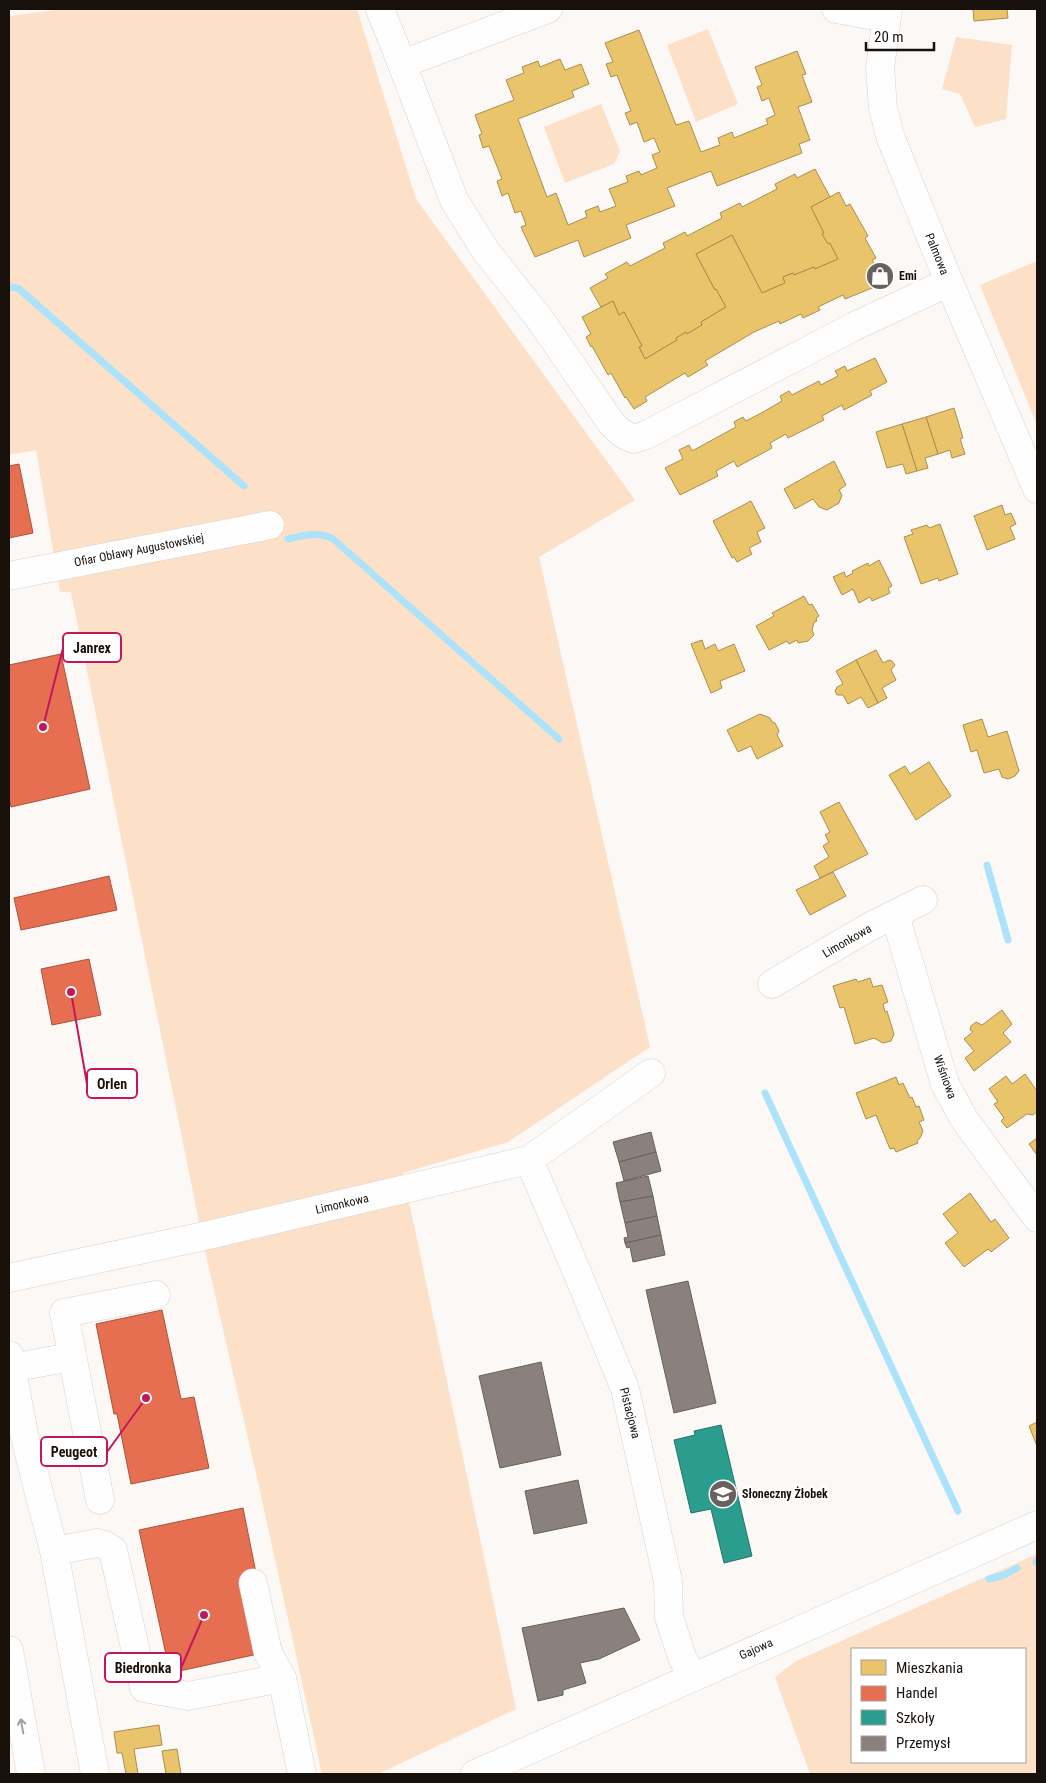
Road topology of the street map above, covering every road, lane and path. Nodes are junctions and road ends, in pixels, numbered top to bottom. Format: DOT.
graph roads {
  1 [pos="380,9"];
  2 [pos="548,9"];
  3 [pos="836,9"];
  4 [pos="887,14"];
  5 [pos="402,64"];
  6 [pos="948,282"];
  7 [pos="1037,489"];
  8 [pos="270,525"];
  9 [pos="9,576"];
  10 [pos="923,900"];
  11 [pos="895,915"];
  12 [pos="772,984"];
  13 [pos="651,1072"];
  14 [pos="528,1160"];
  15 [pos="1037,1218"];
  16 [pos="9,1278"];
  17 [pos="156,1294"];
  18 [pos="71,1357"];
  19 [pos="10,1361"];
  20 [pos="100,1500"];
  21 [pos="1037,1525"];
  22 [pos="54,1551"];
  23 [pos="253,1583"];
  24 [pos="9,1650"];
  25 [pos="692,1677"];
  26 [pos="282,1678"];
  27 [pos="31,1774"];
  28 [pos="95,1774"];
  29 [pos="302,1774"];
  30 [pos="475,1774"];
  1 -- 5 [label="main road"];
  2 -- 5 [label="main road"];
  3 -- 4 [label="main road"];
  4 -- 6 [label="main road, Palmowa"];
  5 -- 6 [label="main road"];
  6 -- 7 [label="main road, Palmowa"];
  8 -- 9 [label="main road, Ofiar Obławy Augustowskiej"];
  10 -- 11 [label="main road, Limonkowa"];
  11 -- 12 [label="main road, Limonkowa"];
  11 -- 15 [label="main road, Wiśniowa"];
  13 -- 14 [label="main road, Limonkowa"];
  14 -- 16 [label="main road, Limonkowa"];
  14 -- 25 [label="main road, Pistacjowa"];
  17 -- 18 [label="main road"];
  18 -- 19 [label="main road"];
  18 -- 20 [label="main road"];
  19 -- 22 [label="main road"];
  21 -- 25 [label="main road, Gajowa"];
  22 -- 26 [label="main road"];
  22 -- 28 [label="main road"];
  23 -- 26 [label="main road"];
  27 -- 24 [label="main road, one-way"];
  25 -- 30 [label="main road, Gajowa"];
  26 -- 29 [label="main road"];
}
